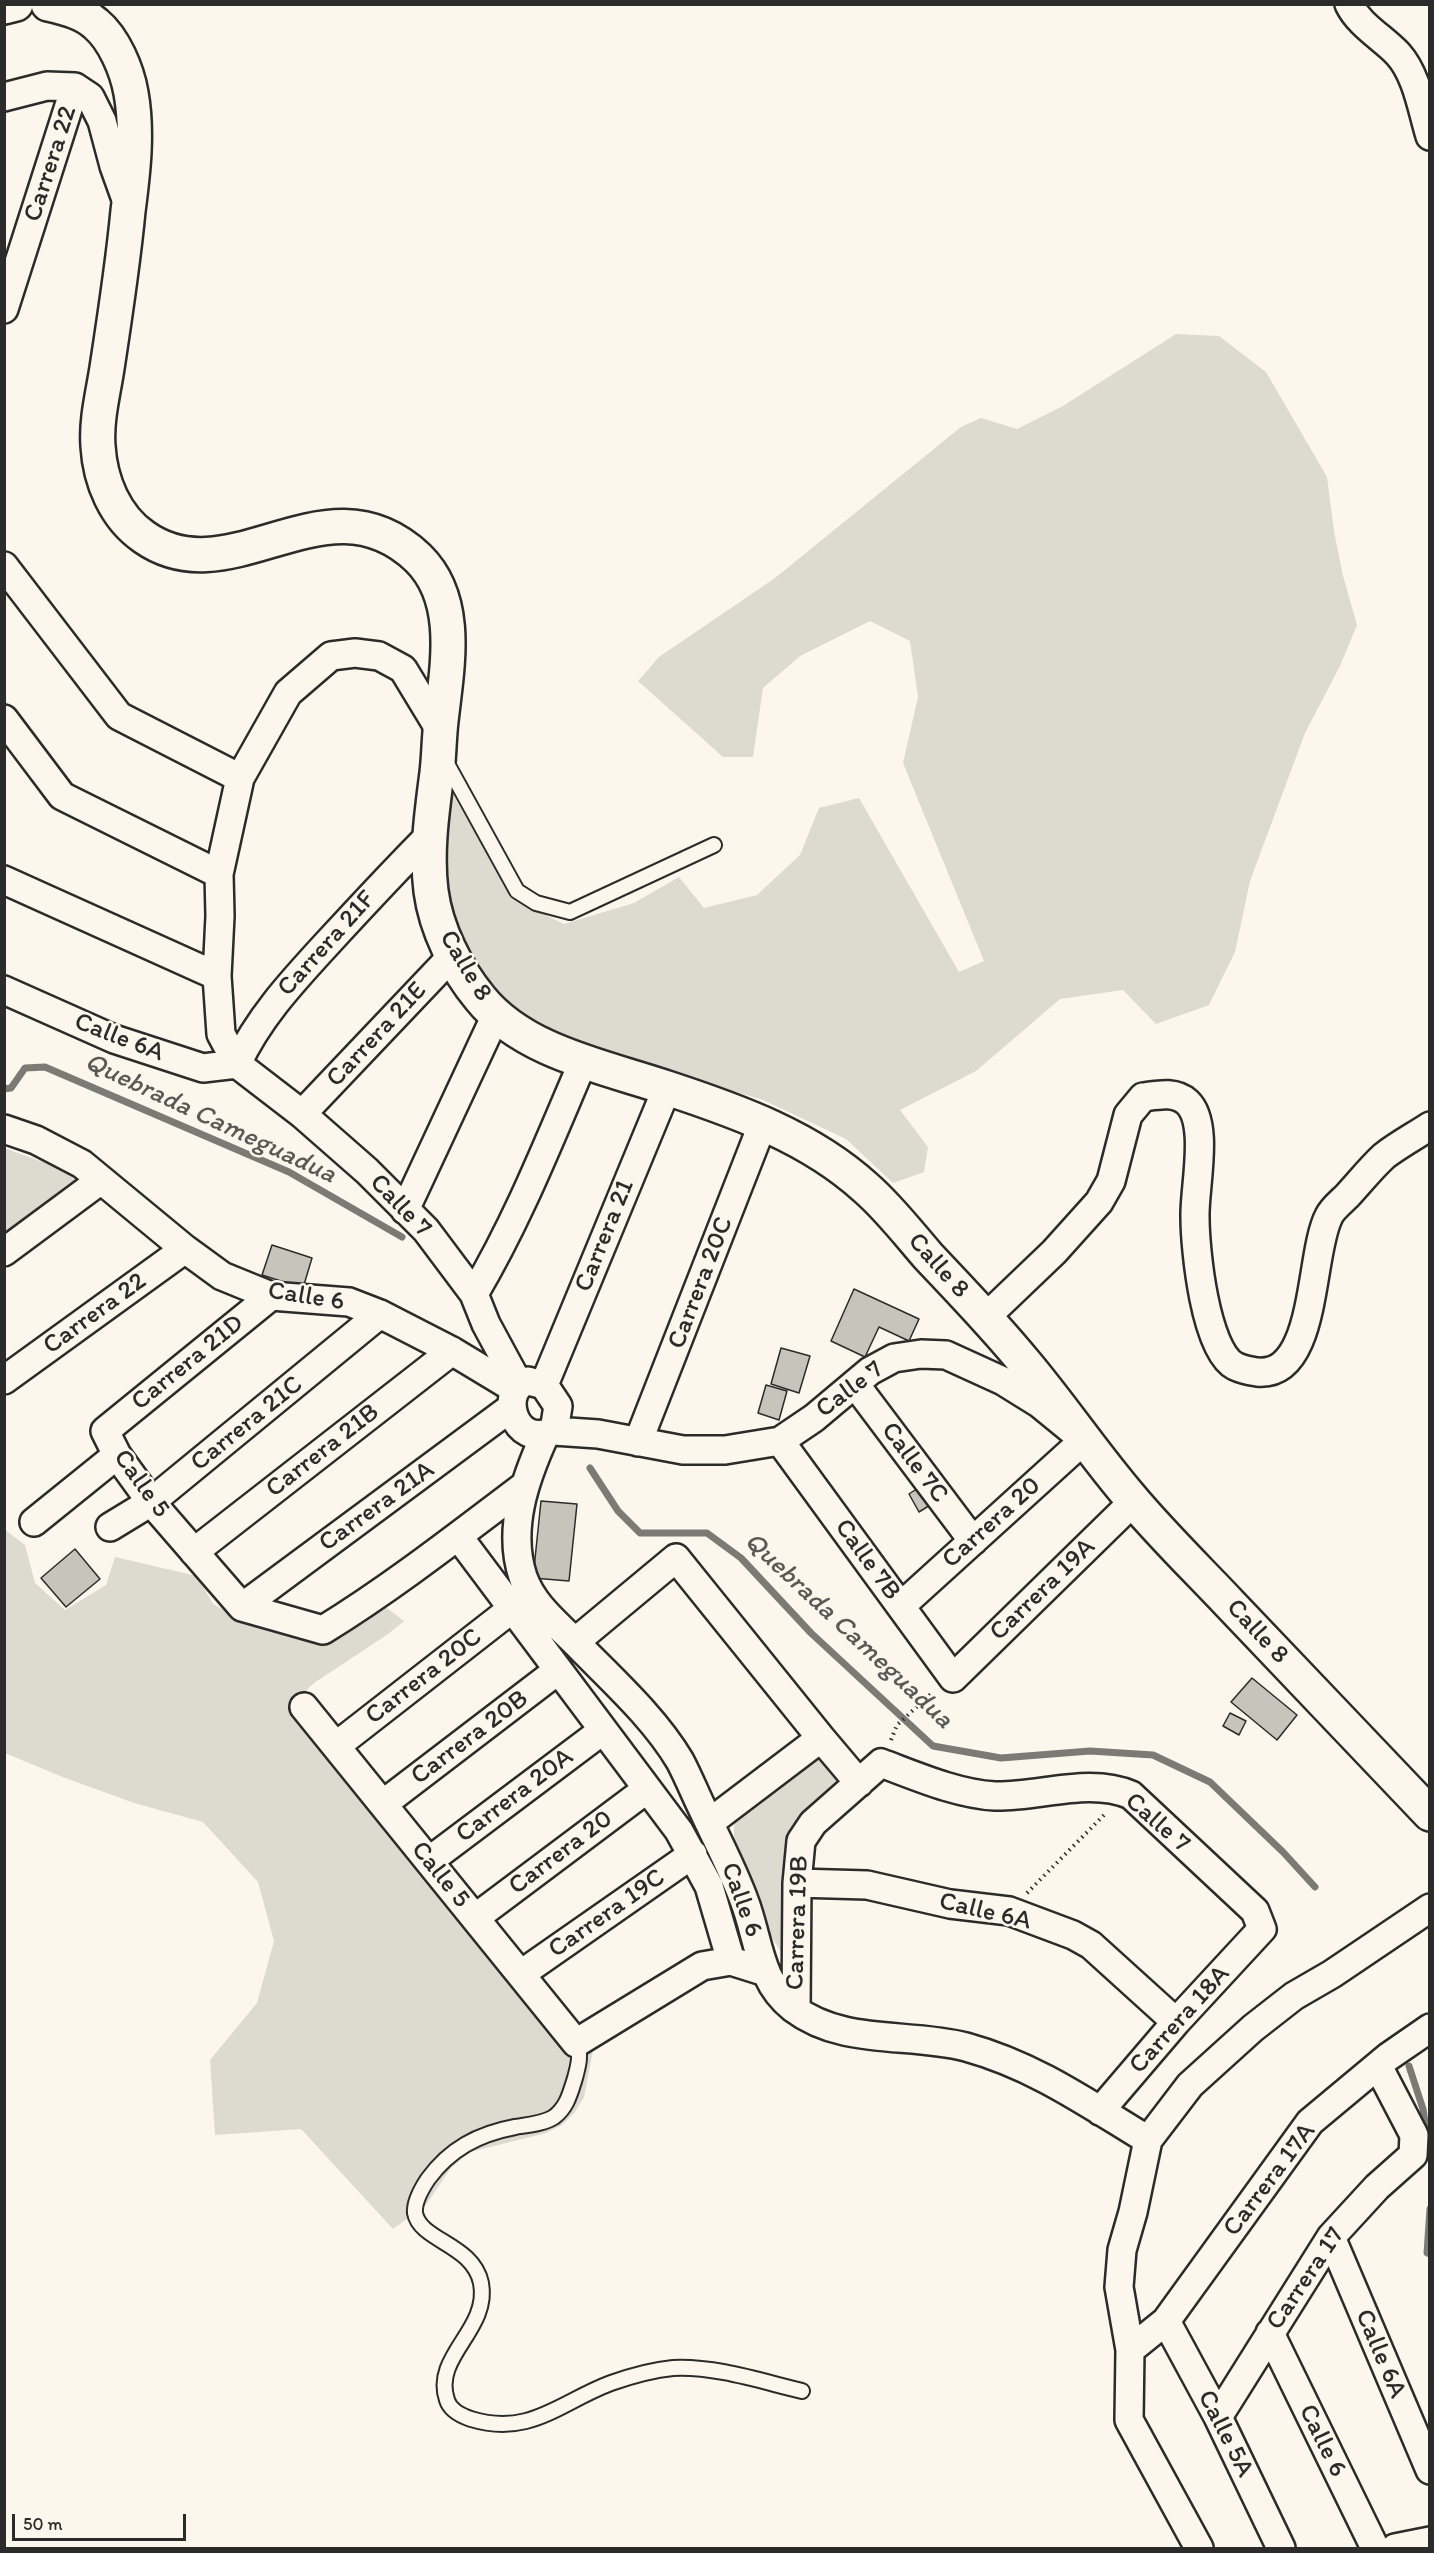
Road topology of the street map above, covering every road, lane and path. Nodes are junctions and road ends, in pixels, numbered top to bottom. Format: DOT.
graph roads {
  1 [pos="16,4"];
  2 [pos="48,4"];
  3 [pos="1349,4"];
  4 [pos="4,7"];
  5 [pos="75,87"];
  6 [pos="4,97"];
  7 [pos="1430,136"];
  8 [pos="129,206"];
  9 [pos="4,309"];
  10 [pos="4,566"];
  11 [pos="4,719"];
  12 [pos="440,740"];
  13 [pos="240,778"];
  14 [pos="431,824"];
  15 [pos="714,845"];
  16 [pos="219,874"];
  17 [pos="4,880"];
  18 [pos="453,955"];
  19 [pos="217,976"];
  20 [pos="4,990"];
  21 [pos="496,1015"];
  22 [pos="583,1062"];
  23 [pos="237,1064"];
  24 [pos="667,1088"];
  25 [pos="302,1114"];
  26 [pos="763,1123"];
  27 [pos="1430,1126"];
  28 [pos="4,1129"];
  29 [pos="92,1172"];
  30 [pos="405,1210"];
  31 [pos="185,1249"];
  32 [pos="4,1252"];
  33 [pos="474,1294"];
  34 [pos="271,1296"];
  35 [pos="380,1314"];
  36 [pos="985,1318"];
  37 [pos="452,1351"];
  38 [pos="4,1380"];
  39 [pos="855,1384"];
  40 [pos="534,1408"];
  41 [pos="105,1431"];
  42 [pos="1084,1440"];
  43 [pos="780,1441"];
  44 [pos="638,1442"];
  45 [pos="117,1455"];
  46 [pos="527,1476"];
  47 [pos="151,1502"];
  48 [pos="1133,1502"];
  49 [pos="34,1522"];
  50 [pos="110,1527"];
  51 [pos="458,1536"];
  52 [pos="973,1541"];
  53 [pos="194,1552"];
  54 [pos="901,1606"];
  55 [pos="242,1607"];
  56 [pos="513,1608"];
  57 [pos="575,1642"];
  58 [pos="557,1671"];
  59 [pos="953,1678"];
  60 [pos="927,1696"];
  61 [pos="304,1707"];
  62 [pos="897,1725"];
  63 [pos="602,1731"];
  64 [pos="820,1738"];
  65 [pos="336,1746"];
  66 [pos="881,1763"];
  67 [pos="859,1783"];
  68 [pos="647,1789"];
  69 [pos="1126,1793"];
  70 [pos="383,1804"];
  71 [pos="1430,1814"];
  72 [pos="709,1823"];
  73 [pos="693,1854"];
  74 [pos="429,1861"];
  75 [pos="797,1884"];
  76 [pos="1430,1908"];
  77 [pos="1009,1911"];
  78 [pos="475,1918"];
  79 [pos="1262,1929"];
  80 [pos="730,1962"];
  81 [pos="766,1972"];
  82 [pos="521,1974"];
  83 [pos="796,2010"];
  84 [pos="1176,2022"];
  85 [pos="1425,2031"];
  86 [pos="576,2043"];
  87 [pos="1383,2062"];
  88 [pos="1100,2111"];
  89 [pos="1148,2140"];
  90 [pos="1330,2237"];
  91 [pos="1166,2321"];
  92 [pos="1270,2332"];
  93 [pos="1130,2350"];
  94 [pos="802,2391"];
  95 [pos="1218,2417"];
  96 [pos="1430,2470"];
  97 [pos="1430,2541"];
  98 [pos="1199,2548"];
  99 [pos="1281,2548"];
  100 [pos="1375,2548"];
  101 [pos="1395,2548"];
  1 -- 4 [label="main road"];
  2 -- 8 [label="main road, Calle 8"];
  3 -- 7 [label="street"];
  5 -- 6 [label="street"];
  5 -- 8 [label="street"];
  5 -- 9 [label="street, Carrera 22"];
  8 -- 12 [label="main road, Calle 8"];
  10 -- 13 [label="street"];
  11 -- 16 [label="street"];
  12 -- 13 [label="street"];
  12 -- 14 [label="main road, Calle 8"];
  12 -- 15 [label="lane"];
  13 -- 16 [label="street"];
  14 -- 18 [label="main road, Calle 8"];
  14 -- 23 [label="street, Carrera 21F"];
  16 -- 19 [label="street"];
  17 -- 19 [label="street"];
  18 -- 21 [label="main road, Calle 8"];
  18 -- 25 [label="street, Carrera 21E"];
  19 -- 23 [label="street"];
  20 -- 23 [label="street, Calle 6A"];
  21 -- 22 [label="main road, Calle 8"];
  21 -- 30 [label="street"];
  22 -- 24 [label="main road, Calle 8"];
  22 -- 33 [label="street"];
  23 -- 25 [label="street, Calle 7"];
  24 -- 26 [label="main road, Calle 8"];
  24 -- 40 [label="street, Carrera 21"];
  25 -- 30 [label="street, Calle 7"];
  26 -- 36 [label="main road, Calle 8"];
  26 -- 44 [label="street, Carrera 20C"];
  27 -- 36 [label="street"];
  28 -- 29 [label="street, Calle 6"];
  29 -- 31 [label="street, Calle 6"];
  29 -- 32 [label="street"];
  30 -- 33 [label="street, Calle 7"];
  31 -- 34 [label="street, Calle 6"];
  31 -- 38 [label="street, Carrera 22"];
  33 -- 40 [label="street, Calle 7"];
  34 -- 35 [label="street, Calle 6"];
  34 -- 41 [label="street, Carrera 21D"];
  35 -- 37 [label="street, Calle 6"];
  35 -- 47 [label="street, Carrera 21C"];
  36 -- 42 [label="main road, Calle 8"];
  37 -- 40 [label="street, Calle 6"];
  37 -- 53 [label="street, Carrera 21B"];
  39 -- 42 [label="street, Calle 7"];
  39 -- 43 [label="street, Calle 7"];
  39 -- 52 [label="street, Calle 7C"];
  40 -- 44 [label="street, Calle 7"];
  40 -- 46 [label="street, Calle 6"];
  40 -- 55 [label="street, Carrera 21A"];
  41 -- 45 [label="street, Calle 5"];
  42 -- 48 [label="main road, Calle 8"];
  42 -- 52 [label="street, Carrera 20"];
  43 -- 44 [label="street, Calle 7"];
  43 -- 54 [label="street, Calle 7B"];
  45 -- 47 [label="street, Calle 5"];
  45 -- 49 [label="street"];
  46 -- 51 [label="street"];
  46 -- 57 [label="street, Calle 6"];
  47 -- 50 [label="street, Carrera 21C"];
  47 -- 53 [label="street, Calle 5"];
  48 -- 59 [label="street, Carrera 19A"];
  48 -- 71 [label="main road, Calle 8"];
  51 -- 55 [label="street"];
  51 -- 56 [label="street"];
  52 -- 54 [label="street, Carrera 20"];
  53 -- 55 [label="street, Calle 5"];
  54 -- 59 [label="street, Calle 7B"];
  56 -- 58 [label="street"];
  56 -- 65 [label="street, Carrera 20C"];
  57 -- 64 [label="street"];
  57 -- 72 [label="street, Calle 6"];
  58 -- 63 [label="street"];
  58 -- 70 [label="street, Carrera 20B"];
  60 -- 62 [label="path"];
  61 -- 65 [label="street, Calle 5"];
  63 -- 68 [label="street"];
  63 -- 74 [label="street, Carrera 20A"];
  64 -- 67 [label="street"];
  64 -- 72 [label="street"];
  65 -- 70 [label="street, Calle 5"];
  66 -- 67 [label="street, Carrera 19B"];
  66 -- 69 [label="street, Calle 7"];
  67 -- 75 [label="street, Carrera 19B"];
  68 -- 73 [label="street"];
  68 -- 78 [label="street, Carrera 20"];
  69 -- 77 [label="path"];
  69 -- 79 [label="street, Calle 7"];
  70 -- 74 [label="street, Calle 5"];
  72 -- 81 [label="street, Calle 6"];
  73 -- 80 [label="street"];
  73 -- 82 [label="street, Carrera 19C"];
  74 -- 78 [label="street, Calle 5"];
  75 -- 77 [label="street, Calle 6A"];
  75 -- 83 [label="street, Carrera 19B"];
  76 -- 89 [label="street"];
  77 -- 84 [label="street, Calle 6A"];
  78 -- 82 [label="street, Calle 5"];
  79 -- 84 [label="street, Carrera 18A"];
  80 -- 81 [label="street, Carrera 19B"];
  80 -- 86 [label="street, Carrera 19B"];
  81 -- 83 [label="street, Calle 6"];
  82 -- 86 [label="street, Calle 5"];
  83 -- 88 [label="street, Calle 6"];
  84 -- 88 [label="street, Carrera 18A"];
  85 -- 87 [label="street, Carrera 17A"];
  86 -- 94 [label="lane"];
  87 -- 90 [label="street, Carrera 17"];
  87 -- 91 [label="street, Carrera 17A"];
  88 -- 89 [label="street, Calle 6"];
  89 -- 93 [label="street"];
  90 -- 92 [label="street, Carrera 17"];
  90 -- 96 [label="street, Calle 6A"];
  91 -- 93 [label="street, Carrera 17A"];
  91 -- 95 [label="street, Calle 5A"];
  92 -- 95 [label="street, Carrera 17"];
  92 -- 100 [label="street, Calle 6"];
  93 -- 98 [label="street"];
  95 -- 99 [label="street, Calle 5A"];
  97 -- 101 [label="street"];
}
